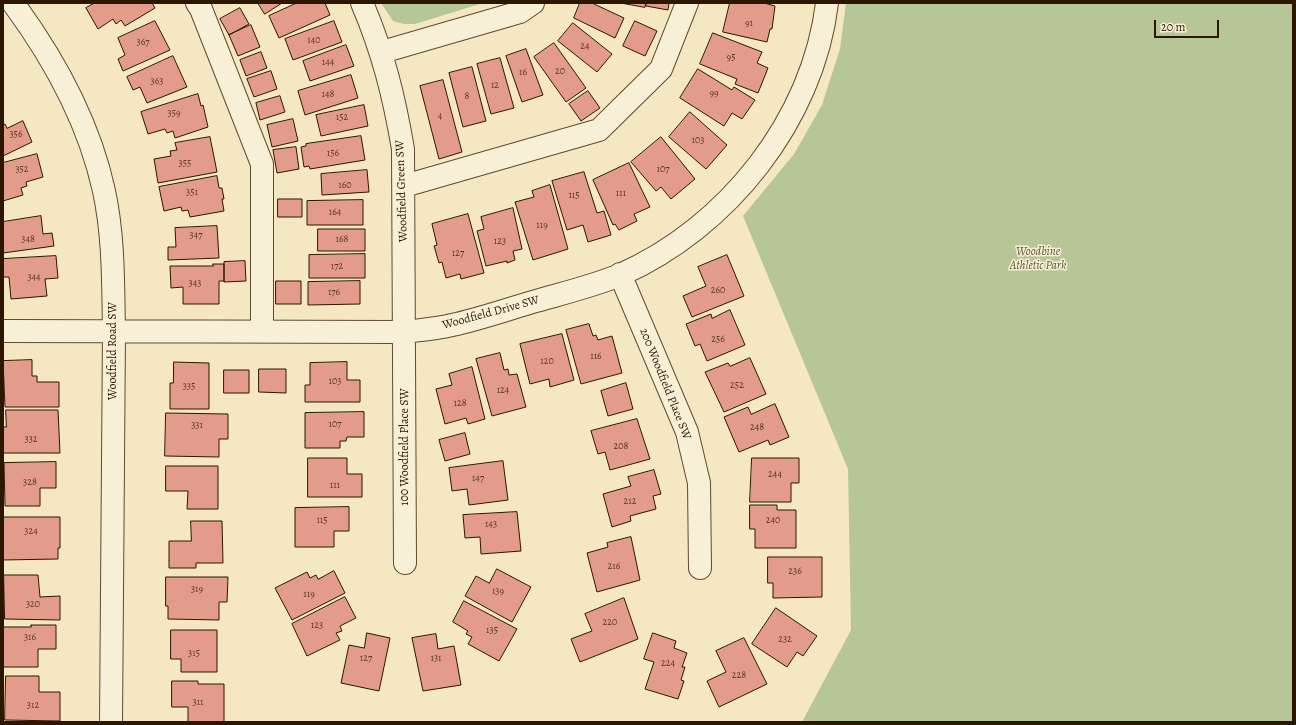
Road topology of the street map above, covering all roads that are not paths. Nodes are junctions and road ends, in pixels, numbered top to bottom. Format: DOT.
graph roads {
  1 [pos="13,3"];
  2 [pos="197,3"];
  3 [pos="362,3"];
  4 [pos="533,3"];
  5 [pos="687,3"];
  6 [pos="827,3"];
  7 [pos="382,52"];
  8 [pos="404,186"];
  9 [pos="620,274"];
  10 [pos="3,331"];
  11 [pos="114,331"];
  12 [pos="262,331"];
  13 [pos="404,332"];
  14 [pos="405,563"];
  15 [pos="700,568"];
  16 [pos="112,722"];
  1 -- 11 [label="street, Woodfield Road SW"];
  2 -- 12 [label="street"];
  3 -- 7 [label="street, Woodfield Green SW"];
  4 -- 7 [label="street"];
  5 -- 8 [label="street"];
  6 -- 9 [label="street, Woodfield Drive SW"];
  7 -- 8 [label="street, Woodfield Green SW"];
  8 -- 13 [label="street, Woodfield Green SW"];
  9 -- 13 [label="street, Woodfield Drive SW"];
  9 -- 15 [label="street, 200 Woodfield Place SW"];
  10 -- 11 [label="street, Woodfield Drive SW"];
  11 -- 12 [label="street, Woodfield Drive SW"];
  11 -- 16 [label="street, Woodfield Road SW"];
  12 -- 13 [label="street, Woodfield Drive SW"];
  13 -- 14 [label="street, 100 Woodfield Place SW"];
}
